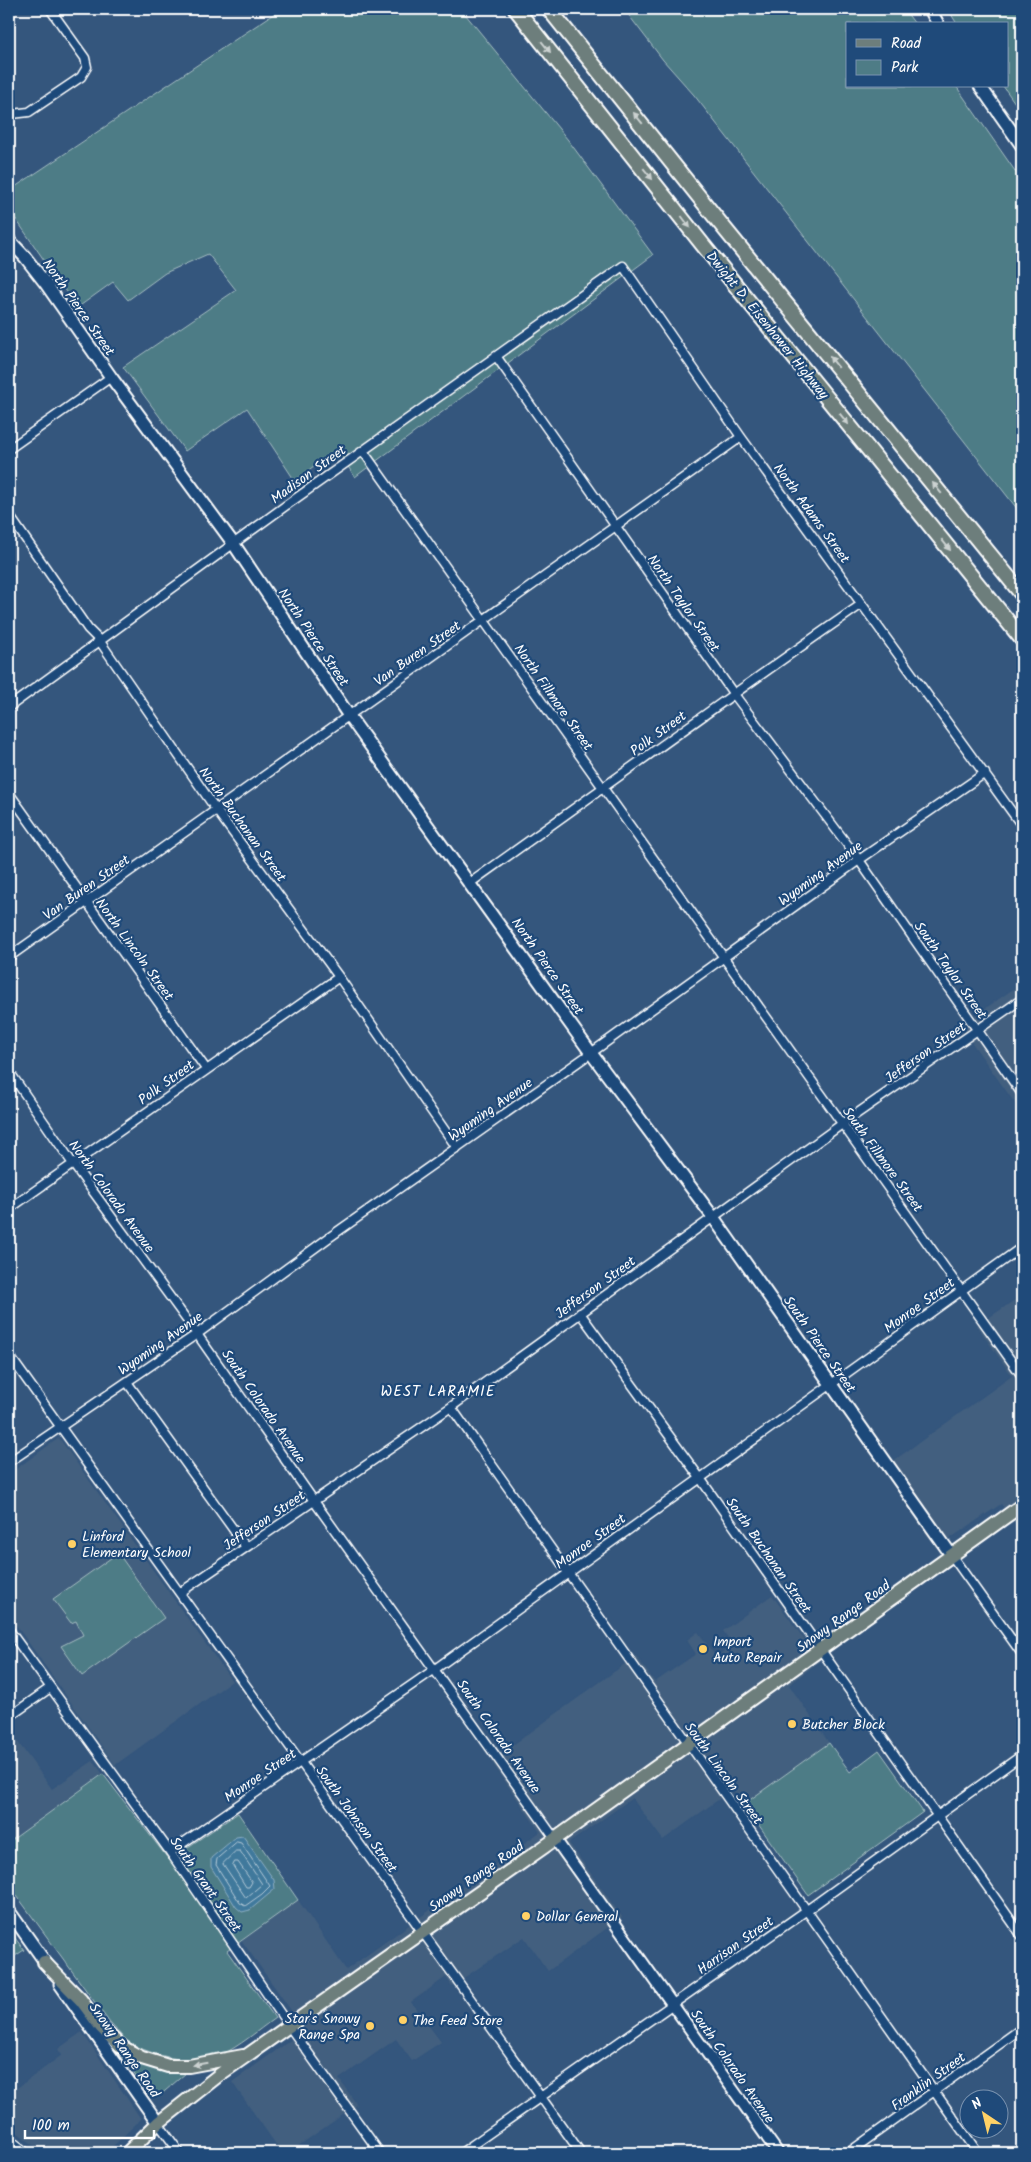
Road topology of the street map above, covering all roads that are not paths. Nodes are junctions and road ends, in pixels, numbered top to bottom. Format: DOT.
graph roads {
  1 [pos="50,9"];
  2 [pos="516,9"];
  3 [pos="550,9"];
  4 [pos="930,9"];
  5 [pos="937,22"];
  6 [pos="981,88"];
  7 [pos="12,114"];
  8 [pos="1022,146"];
  9 [pos="9,240"];
  10 [pos="623,266"];
  11 [pos="496,356"];
  12 [pos="111,377"];
  13 [pos="741,437"];
  14 [pos="9,449"];
  15 [pos="363,450"];
  16 [pos="9,515"];
  17 [pos="615,527"];
  18 [pos="233,543"];
  19 [pos="1022,594"];
  20 [pos="862,604"];
  21 [pos="484,620"];
  22 [pos="1022,639"];
  23 [pos="100,640"];
  24 [pos="733,693"];
  25 [pos="9,707"];
  26 [pos="349,716"];
  27 [pos="984,773"];
  28 [pos="604,788"];
  29 [pos="9,793"];
  30 [pos="218,811"];
  31 [pos="1022,826"];
  32 [pos="859,860"];
  33 [pos="470,883"];
  34 [pos="86,902"];
  35 [pos="9,957"];
  36 [pos="724,958"];
  37 [pos="339,977"];
  38 [pos="1022,999"];
  39 [pos="978,1030"];
  40 [pos="591,1053"];
  41 [pos="206,1069"];
  42 [pos="9,1071"];
  43 [pos="1022,1094"];
  44 [pos="842,1124"];
  45 [pos="457,1148"];
  46 [pos="73,1164"];
  47 [pos="9,1209"];
  48 [pos="713,1217"];
  49 [pos="1022,1247"];
  50 [pos="962,1289"];
  51 [pos="580,1313"];
  52 [pos="197,1334"];
  53 [pos="9,1355"];
  54 [pos="1022,1376"];
  55 [pos="127,1382"];
  56 [pos="830,1385"];
  57 [pos="451,1406"];
  58 [pos="59,1427"];
  59 [pos="9,1462"];
  60 [pos="700,1478"];
  61 [pos="314,1501"];
  62 [pos="1022,1505"];
  63 [pos="246,1548"];
  64 [pos="952,1556"];
  65 [pos="568,1573"];
  66 [pos="181,1592"];
  67 [pos="9,1630"];
  68 [pos="820,1650"];
  69 [pos="1022,1654"];
  70 [pos="435,1669"];
  71 [pos="50,1688"];
  72 [pos="9,1717"];
  73 [pos="688,1744"];
  74 [pos="1022,1755"];
  75 [pos="301,1763"];
  76 [pos="937,1815"];
  77 [pos="555,1839"];
  78 [pos="170,1852"];
  79 [pos="807,1910"];
  80 [pos="9,1911"];
  81 [pos="422,1932"];
  82 [pos="1022,1936"];
  83 [pos="44,1962"];
  84 [pos="672,2004"];
  85 [pos="289,2026"];
  86 [pos="1022,2028"];
  87 [pos="248,2055"];
  88 [pos="935,2092"];
  89 [pos="541,2097"];
  90 [pos="158,2123"];
  91 [pos="9,2139"];
  92 [pos="27,2153"];
  93 [pos="127,2153"];
  94 [pos="180,2153"];
  95 [pos="380,2153"];
  96 [pos="461,2153"];
  97 [pos="581,2153"];
  98 [pos="778,2153"];
  99 [pos="848,2153"];
  100 [pos="978,2153"];
  1 -- 7 [label="street"];
  2 -- 22 [label="highway, Dwight D. Eisenhower Highway, one-way"];
  19 -- 3 [label="highway, Dwight D. Eisenhower Highway, one-way"];
  4 -- 5 [label="main road"];
  6 -- 8 [label="main road"];
  9 -- 12 [label="main road, North Pierce Street"];
  10 -- 11 [label="street, Madison Street"];
  10 -- 13 [label="street, North Adams Street"];
  11 -- 15 [label="street, Madison Street"];
  11 -- 17 [label="street, North Taylor Street"];
  12 -- 14 [label="street"];
  12 -- 18 [label="main road, North Pierce Street"];
  13 -- 17 [label="street, Van Buren Street"];
  13 -- 20 [label="street, North Adams Street"];
  15 -- 18 [label="street, Madison Street"];
  15 -- 21 [label="street, North Fillmore Street"];
  16 -- 23 [label="street, North Buchanan Street"];
  17 -- 21 [label="street, Van Buren Street"];
  17 -- 24 [label="street, North Taylor Street"];
  18 -- 23 [label="street, Madison Street"];
  18 -- 26 [label="main road, North Pierce Street"];
  20 -- 24 [label="street, Polk Street"];
  20 -- 27 [label="street, North Adams Street"];
  21 -- 26 [label="street, Van Buren Street"];
  21 -- 28 [label="street, North Fillmore Street"];
  23 -- 25 [label="street, Madison Street"];
  23 -- 30 [label="street, North Buchanan Street"];
  24 -- 28 [label="street, Polk Street"];
  24 -- 32 [label="street, North Taylor Street"];
  26 -- 30 [label="street, Van Buren Street"];
  26 -- 33 [label="main road, North Pierce Street"];
  27 -- 31 [label="street, North Adams Street"];
  27 -- 32 [label="street, Wyoming Avenue"];
  28 -- 33 [label="street, Polk Street"];
  28 -- 36 [label="street, North Fillmore Street"];
  29 -- 34 [label="street, North Lincoln Street"];
  30 -- 34 [label="street, Van Buren Street"];
  30 -- 37 [label="street, North Buchanan Street"];
  32 -- 36 [label="street, Wyoming Avenue"];
  32 -- 39 [label="street, South Taylor Street"];
  33 -- 40 [label="main road, North Pierce Street"];
  34 -- 35 [label="street, Van Buren Street"];
  34 -- 41 [label="street, North Lincoln Street"];
  36 -- 40 [label="street, Wyoming Avenue"];
  36 -- 44 [label="street, South Fillmore Street"];
  37 -- 41 [label="street, Polk Street"];
  37 -- 45 [label="street, North Buchanan Street"];
  38 -- 39 [label="street, Jefferson Street"];
  39 -- 43 [label="street, South Taylor Street"];
  39 -- 44 [label="street, Jefferson Street"];
  40 -- 45 [label="street, Wyoming Avenue"];
  40 -- 48 [label="main road, South Pierce Street"];
  41 -- 46 [label="street, Polk Street"];
  42 -- 46 [label="street, North Colorado Avenue"];
  44 -- 48 [label="street, Jefferson Street"];
  44 -- 50 [label="street, South Fillmore Street"];
  45 -- 52 [label="street, Wyoming Avenue"];
  46 -- 47 [label="street, Polk Street"];
  46 -- 52 [label="street, North Colorado Avenue"];
  48 -- 51 [label="street, Jefferson Street"];
  48 -- 56 [label="main road, South Pierce Street"];
  49 -- 50 [label="street, Monroe Street"];
  50 -- 54 [label="street, South Fillmore Street"];
  50 -- 56 [label="street, Monroe Street"];
  51 -- 57 [label="street, Jefferson Street"];
  51 -- 60 [label="street, South Buchanan Street"];
  52 -- 55 [label="street, Wyoming Avenue"];
  52 -- 61 [label="street, South Colorado Avenue"];
  53 -- 58 [label="street, South Johnson Street"];
  55 -- 58 [label="street, Wyoming Avenue"];
  55 -- 63 [label="street"];
  56 -- 60 [label="street, Monroe Street"];
  56 -- 64 [label="main road, South Pierce Street"];
  57 -- 61 [label="street, Jefferson Street"];
  57 -- 65 [label="street, South Lincoln Street"];
  58 -- 59 [label="street, Wyoming Avenue"];
  58 -- 66 [label="street, South Johnson Street"];
  60 -- 65 [label="street, Monroe Street"];
  60 -- 68 [label="street, South Buchanan Street"];
  61 -- 63 [label="street, Jefferson Street"];
  61 -- 70 [label="street, South Colorado Avenue"];
  62 -- 64 [label="main road, Snowy Range Road"];
  63 -- 66 [label="street, Jefferson Street"];
  64 -- 68 [label="main road, Snowy Range Road"];
  64 -- 69 [label="street, South Pierce Street"];
  65 -- 70 [label="street, Monroe Street"];
  65 -- 73 [label="street, South Lincoln Street"];
  66 -- 75 [label="street, South Johnson Street"];
  67 -- 71 [label="street, South Grant Street"];
  68 -- 73 [label="main road, Snowy Range Road"];
  68 -- 76 [label="street, South Buchanan Street"];
  70 -- 75 [label="street, Monroe Street"];
  70 -- 77 [label="street, South Colorado Avenue"];
  71 -- 72 [label="street"];
  71 -- 78 [label="street, South Grant Street"];
  73 -- 77 [label="main road, Snowy Range Road"];
  73 -- 79 [label="street, South Lincoln Street"];
  74 -- 76 [label="street, Harrison Street"];
  75 -- 78 [label="street, Monroe Street"];
  75 -- 81 [label="street, South Johnson Street"];
  76 -- 79 [label="street, Harrison Street"];
  76 -- 82 [label="street, South Buchanan Street"];
  77 -- 81 [label="main road, Snowy Range Road"];
  77 -- 84 [label="street, South Colorado Avenue"];
  78 -- 85 [label="street, South Grant Street"];
  79 -- 84 [label="street, Harrison Street"];
  79 -- 88 [label="street, South Lincoln Street"];
  80 -- 83 [label="main road, Snowy Range Road"];
  81 -- 85 [label="main road, Snowy Range Road"];
  81 -- 89 [label="street, South Johnson Street"];
  87 -- 83 [label="main road, one-way"];
  83 -- 90 [label="main road, Snowy Range Road"];
  84 -- 89 [label="street, Harrison Street"];
  84 -- 98 [label="street, South Colorado Avenue"];
  85 -- 87 [label="main road, Snowy Range Road"];
  85 -- 95 [label="street, South Grant Street"];
  86 -- 88 [label="street, Franklin Street"];
  87 -- 90 [label="main road, Snowy Range Road"];
  88 -- 99 [label="street, Franklin Street"];
  88 -- 100 [label="street, South Lincoln Street"];
  89 -- 96 [label="street, Harrison Street"];
  89 -- 97 [label="street, South Johnson Street"];
  90 -- 93 [label="main road"];
  90 -- 94 [label="street"];
  91 -- 92 [label="street"];
}
